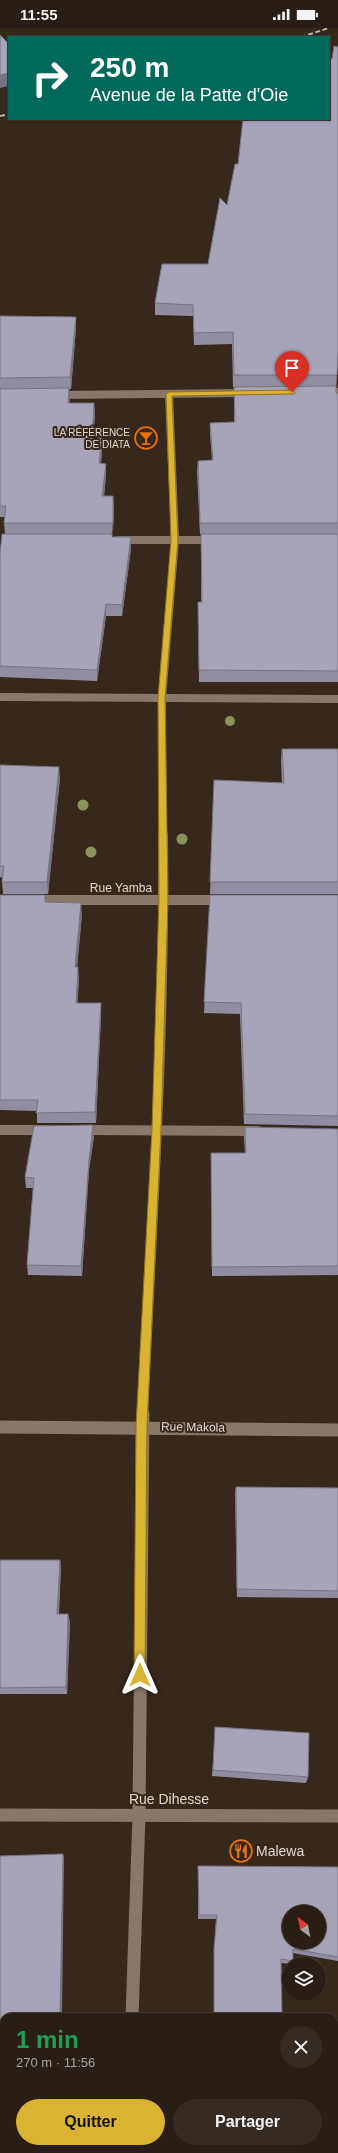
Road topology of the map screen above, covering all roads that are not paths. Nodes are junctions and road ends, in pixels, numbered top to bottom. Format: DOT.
graph roads {
  1 [pos="315,392"];
  2 [pos="338,392"];
  3 [pos="254,393"];
  4 [pos="169,394"];
  5 [pos="46,395"];
  6 [pos="111,540"];
  7 [pos="175,540"];
  8 [pos="221,540"];
  9 [pos="0,697"];
  10 [pos="162,698"];
  11 [pos="338,699"];
  12 [pos="164,899"];
  13 [pos="23,900"];
  14 [pos="235,900"];
  15 [pos="157,1129"];
  16 [pos="0,1130"];
  17 [pos="55,1130"];
  18 [pos="71,1130"];
  19 [pos="267,1132"];
  20 [pos="142,1426"];
  21 [pos="0,1427"];
  22 [pos="338,1430"];
  23 [pos="0,1815"];
  24 [pos="139,1815"];
  25 [pos="338,1816"];
  26 [pos="132,2013"];
  1 -- 2 [label="street"];
  3 -- 4 [label="street"];
  4 -- 5 [label="street"];
  4 -- 7 [label="street"];
  6 -- 7 [label="street"];
  7 -- 8 [label="street"];
  7 -- 10 [label="street"];
  9 -- 10 [label="street"];
  10 -- 11 [label="street"];
  10 -- 12 [label="street"];
  12 -- 13 [label="street, Rue Yamba"];
  12 -- 14 [label="street, Rue Yamba"];
  12 -- 15 [label="street"];
  15 -- 18 [label="street"];
  15 -- 19 [label="street"];
  15 -- 20 [label="street"];
  16 -- 17 [label="street"];
  20 -- 21 [label="street, Rue Makola"];
  20 -- 22 [label="street, Rue Makola"];
  20 -- 24 [label="street"];
  23 -- 24 [label="street, Rue Dihesse"];
  24 -- 25 [label="street, Rue Dihesse"];
  24 -- 26 [label="street"];
}
